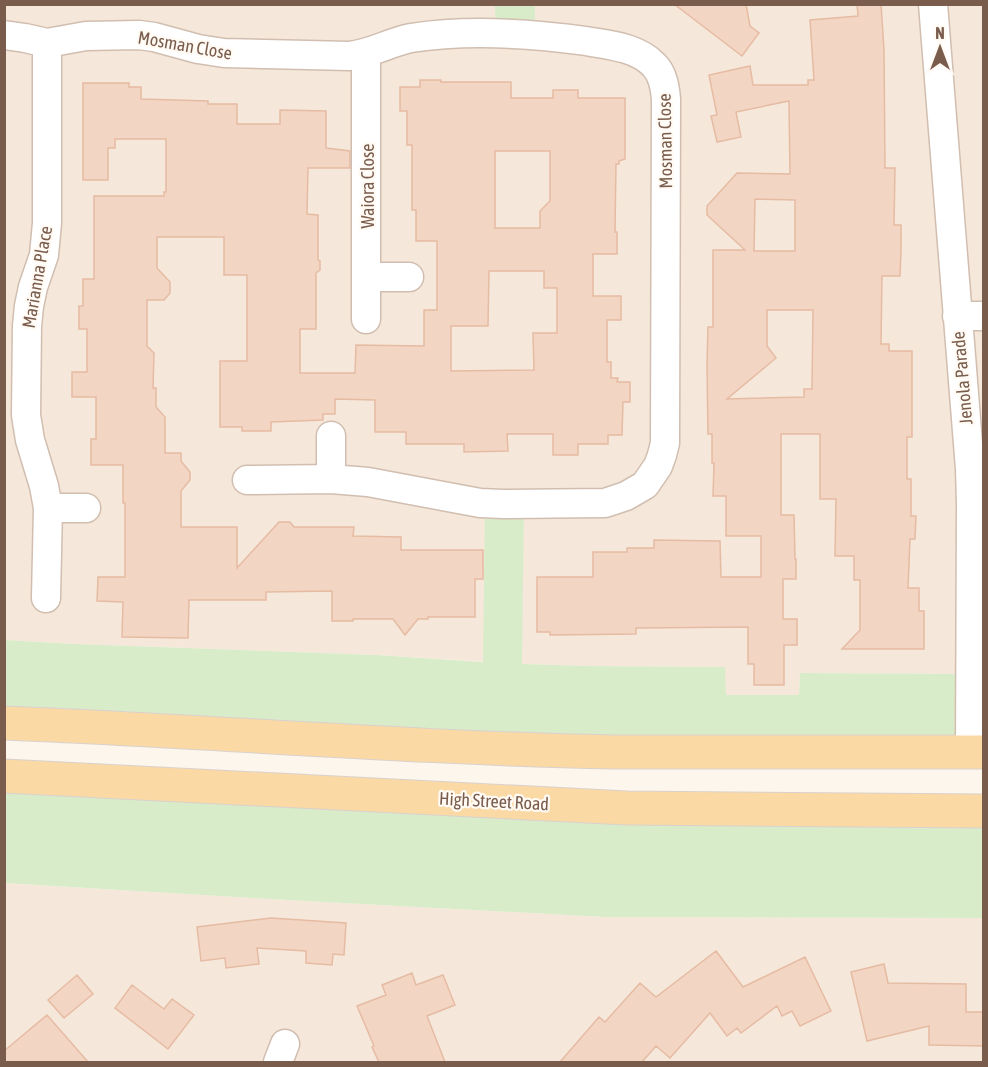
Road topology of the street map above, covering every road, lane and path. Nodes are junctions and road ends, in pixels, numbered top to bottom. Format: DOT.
graph roads {
  1 [pos="933,4"];
  2 [pos="4,35"];
  3 [pos="47,43"];
  4 [pos="366,53"];
  5 [pos="367,277"];
  6 [pos="409,277"];
  7 [pos="970,316"];
  8 [pos="366,319"];
  9 [pos="331,436"];
  10 [pos="331,479"];
  11 [pos="247,480"];
  12 [pos="48,508"];
  13 [pos="86,508"];
  14 [pos="46,598"];
  15 [pos="4,723"];
  16 [pos="291,739"];
  17 [pos="977,752"];
  18 [pos="4,776"];
  19 [pos="319,792"];
  20 [pos="984,811"];
  1 -- 7 [label="street, Jenola Parade"];
  2 -- 3 [label="street, Mosman Close"];
  3 -- 4 [label="street, Mosman Close"];
  3 -- 12 [label="street, Marianna Place"];
  4 -- 5 [label="street, Waiora Close"];
  4 -- 10 [label="street, Mosman Close"];
  5 -- 6 [label="street"];
  5 -- 8 [label="street, Waiora Close"];
  7 -- 17 [label="street, Jenola Parade"];
  9 -- 10 [label="street"];
  10 -- 11 [label="street, Mosman Close"];
  12 -- 13 [label="street"];
  12 -- 14 [label="street, Marianna Place"];
  15 -- 16 [label="main road"];
  16 -- 17 [label="main road"];
  16 -- 19 [label="main road"];
  18 -- 19 [label="main road, High Street Road"];
  19 -- 20 [label="main road, High Street Road"];
}
